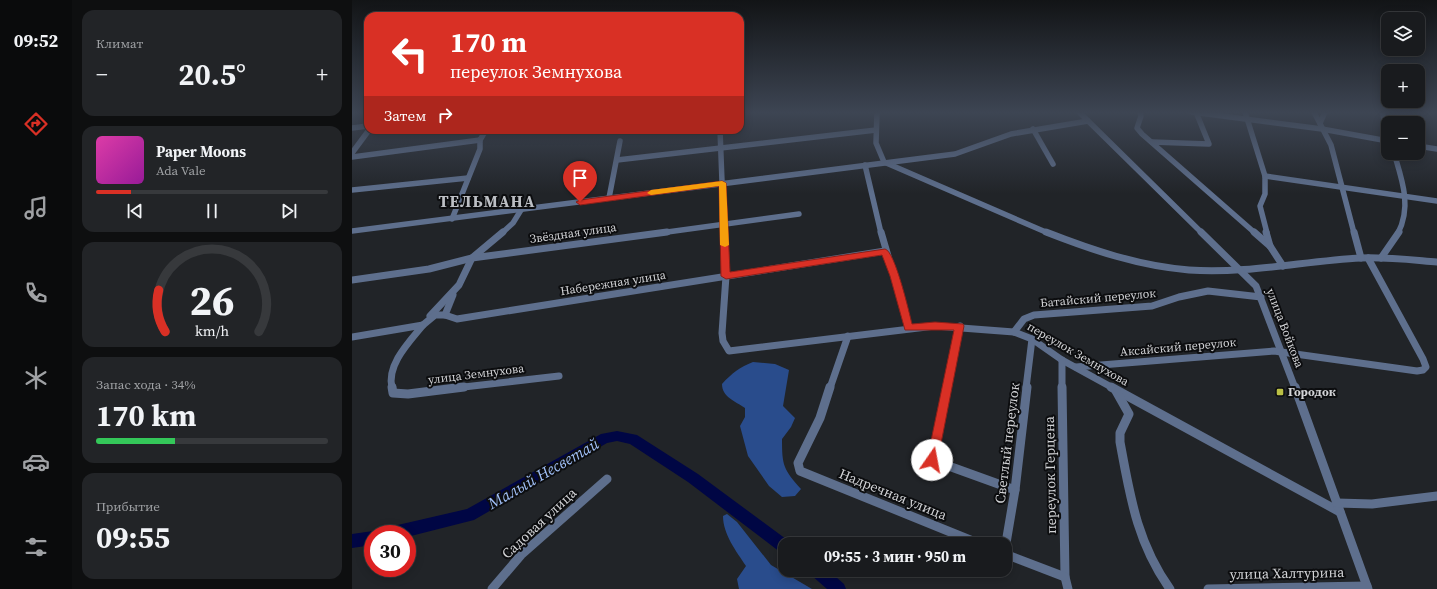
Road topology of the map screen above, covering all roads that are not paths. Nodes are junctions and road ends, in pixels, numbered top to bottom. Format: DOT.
graph roads {
  1 [pos="362,139"];
  2 [pos="721,139"];
  3 [pos="794,139"];
  4 [pos="877,139"];
  5 [pos="996,139"];
  6 [pos="1039,139"];
  7 [pos="1107,139"];
  8 [pos="1149,139"];
  9 [pos="1207,139"];
  10 [pos="1254,139"];
  11 [pos="1328,139"];
  12 [pos="480,140"];
  13 [pos="620,141"];
  14 [pos="1152,142"];
  15 [pos="1425,147"];
  16 [pos="721,148"];
  17 [pos="1437,149"];
  18 [pos="352,153"];
  19 [pos="352,157"];
  20 [pos="617,160"];
  21 [pos="1396,160"];
  22 [pos="884,162"];
  23 [pos="1053,164"];
  24 [pos="865,165"];
  25 [pos="1265,176"];
  26 [pos="468,178"];
  27 [pos="722,183"];
  28 [pos="1344,187"];
  29 [pos="352,190"];
  30 [pos="1406,196"];
  31 [pos="609,198"];
  32 [pos="1437,201"];
  33 [pos="521,210"];
  34 [pos="799,214"];
  35 [pos="452,219"];
  36 [pos="724,224"];
  37 [pos="352,231"];
  38 [pos="1270,246"];
  39 [pos="885,251"];
  40 [pos="472,258"];
  41 [pos="1364,258"];
  42 [pos="1381,258"];
  43 [pos="1437,262"];
  44 [pos="1283,266"];
  45 [pos="1242,271"];
  46 [pos="726,276"];
  47 [pos="352,280"];
  48 [pos="459,285"];
  49 [pos="1261,296"];
  50 [pos="445,314"];
  51 [pos="430,316"];
  52 [pos="423,325"];
  53 [pos="960,326"];
  54 [pos="909,328"];
  55 [pos="1014,332"];
  56 [pos="848,336"];
  57 [pos="352,337"];
  58 [pos="1032,340"];
  59 [pos="1282,351"];
  60 [pos="1062,360"];
  61 [pos="1076,367"];
  62 [pos="559,376"];
  63 [pos="1116,390"];
  64 [pos="607,479"];
  65 [pos="1015,490"];
  66 [pos="1437,496"];
  67 [pos="1339,507"];
  68 [pos="962,537"];
  69 [pos="1007,537"];
  70 [pos="1012,557"];
  71 [pos="1065,577"];
  72 [pos="1367,587"];
  73 [pos="492,589"];
  74 [pos="1068,589"];
  75 [pos="1170,589"];
  76 [pos="1208,589"];
  1 -- 18 [label="street"];
  2 -- 16 [label="street"];
  3 -- 16 [label="street"];
  4 -- 22 [label="street"];
  5 -- 22 [label="street"];
  6 -- 23 [label="street"];
  7 -- 45 [label="street, улица Войкова"];
  8 -- 14 [label="street"];
  9 -- 14 [label="street"];
  10 -- 25 [label="street"];
  11 -- 28 [label="street"];
  12 -- 19 [label="street"];
  12 -- 26 [label="street"];
  13 -- 20 [label="street"];
  14 -- 38 [label="street"];
  15 -- 17 [label="street"];
  16 -- 20 [label="street"];
  16 -- 27 [label="street"];
  20 -- 31 [label="street"];
  21 -- 30 [label="street"];
  22 -- 24 [label="street"];
  22 -- 45 [label="street"];
  24 -- 27 [label="street"];
  24 -- 39 [label="street"];
  25 -- 28 [label="street"];
  25 -- 38 [label="street"];
  26 -- 29 [label="street"];
  26 -- 35 [label="street"];
  27 -- 31 [label="street"];
  27 -- 36 [label="street"];
  28 -- 30 [label="street"];
  28 -- 41 [label="street"];
  30 -- 32 [label="street"];
  30 -- 42 [label="street"];
  31 -- 33 [label="street"];
  33 -- 35 [label="street"];
  33 -- 40 [label="street"];
  34 -- 36 [label="street, Звёздная улица"];
  35 -- 37 [label="street"];
  36 -- 40 [label="street, Звёздная улица"];
  36 -- 46 [label="street"];
  38 -- 44 [label="street"];
  39 -- 46 [label="street, Набережная улица"];
  39 -- 54 [label="street"];
  40 -- 47 [label="street, Звёздная улица"];
  40 -- 48 [label="street"];
  41 -- 42 [label="street"];
  41 -- 44 [label="street"];
  41 -- 59 [label="street, Аксайский переулок"];
  42 -- 43 [label="street"];
  44 -- 45 [label="street"];
  45 -- 49 [label="street, улица Войкова"];
  46 -- 50 [label="street, Набережная улица"];
  46 -- 56 [label="street, переулок Земнухова"];
  48 -- 50 [label="street"];
  48 -- 51 [label="street"];
  49 -- 55 [label="street, Батайский переулок"];
  49 -- 59 [label="street, улица Войкова"];
  50 -- 51 [label="street, Набережная улица"];
  51 -- 52 [label="street"];
  52 -- 57 [label="street"];
  52 -- 62 [label="street, улица Земнухова"];
  53 -- 54 [label="street, переулок Земнухова"];
  53 -- 55 [label="street, переулок Земнухова"];
  53 -- 65 [label="street"];
  54 -- 56 [label="street, переулок Земнухова"];
  55 -- 58 [label="street, переулок Земнухова"];
  56 -- 68 [label="street, Надречная улица"];
  58 -- 60 [label="street, переулок Земнухова"];
  58 -- 65 [label="street, Светлый переулок"];
  59 -- 61 [label="street, Аксайский переулок"];
  59 -- 67 [label="street, улица Войкова"];
  60 -- 61 [label="street, переулок Земнухова"];
  60 -- 71 [label="street, переулок Герцена"];
  61 -- 63 [label="street, переулок Земнухова"];
  63 -- 67 [label="street, переулок Земнухова"];
  63 -- 75 [label="street"];
  64 -- 73 [label="street, Садовая улица"];
  65 -- 69 [label="street, Светлый переулок"];
  66 -- 67 [label="street"];
  67 -- 72 [label="street, улица Войкова"];
  70 -- 71 [label="street"];
  71 -- 74 [label="street, переулок Герцена"];
  72 -- 76 [label="street, улица Халтурина"];
}
